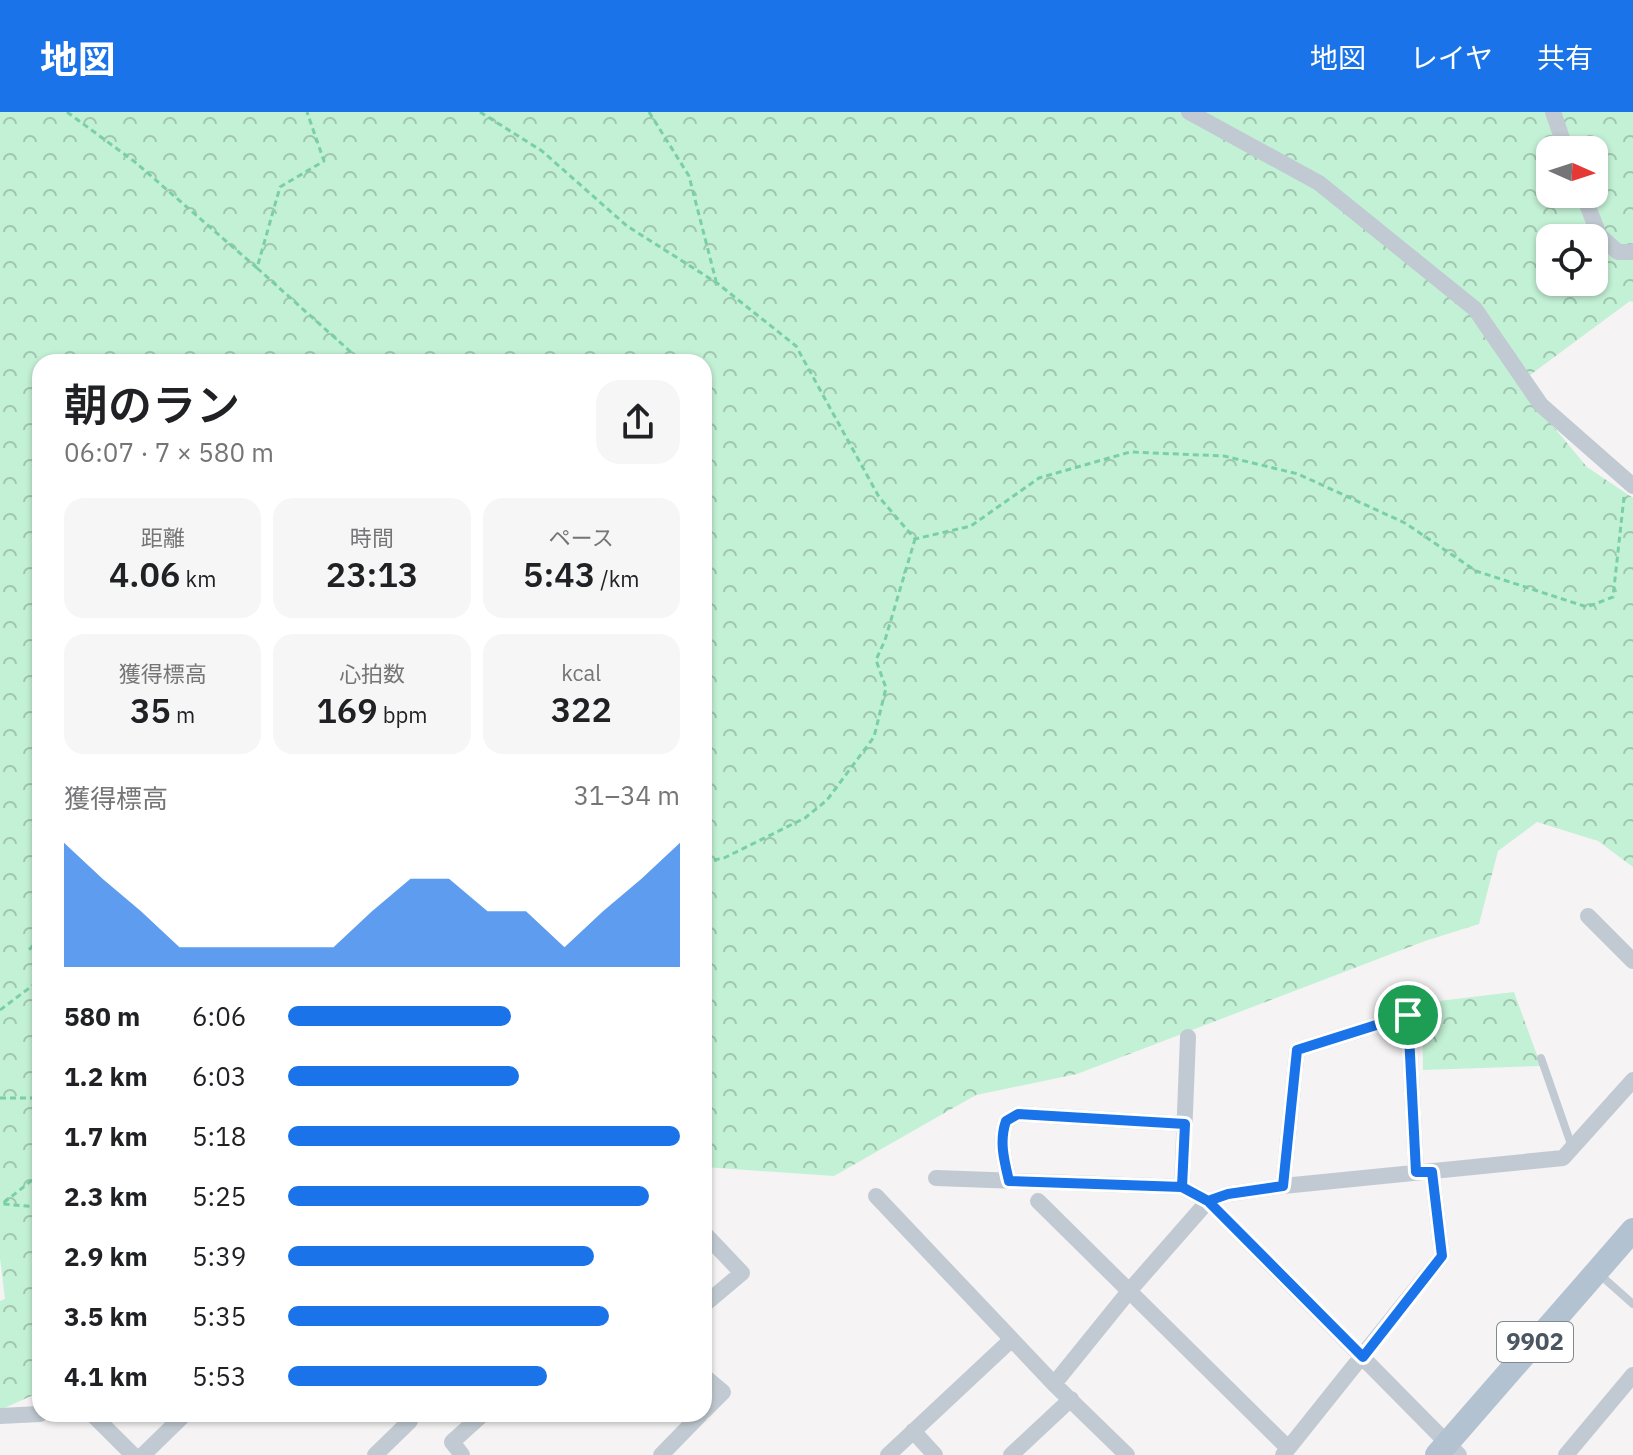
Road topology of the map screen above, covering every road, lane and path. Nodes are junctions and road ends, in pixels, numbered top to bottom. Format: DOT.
graph roads {
  1 [pos="67,112"];
  2 [pos="307,112"];
  3 [pos="480,112"];
  4 [pos="649,112"];
  5 [pos="1189,112"];
  6 [pos="1553,112"];
  7 [pos="1561,136"];
  8 [pos="1588,208"];
  9 [pos="1633,252"];
  10 [pos="257,268"];
  11 [pos="717,283"];
  12 [pos="353,354"];
  13 [pos="1629,483"];
  14 [pos="915,539"];
  15 [pos="712,860"];
  16 [pos="1588,916"];
  17 [pos="1633,961"];
  18 [pos="32,986"];
  19 [pos="0,1010"];
  20 [pos="1188,1037"];
  21 [pos="1541,1058"];
  22 [pos="1633,1080"];
  23 [pos="0,1098"];
  24 [pos="32,1098"];
  25 [pos="1185,1124"];
  26 [pos="1572,1148"];
  27 [pos="1424,1172"];
  28 [pos="936,1178"];
  29 [pos="32,1180"];
  30 [pos="1009,1181"];
  31 [pos="1283,1186"];
  32 [pos="1182,1187"];
  33 [pos="876,1196"];
  34 [pos="1038,1201"];
  35 [pos="1208,1201"];
  36 [pos="32,1206"];
  37 [pos="1633,1230"];
  38 [pos="712,1241"];
  39 [pos="1596,1271"];
  40 [pos="1130,1290"];
  41 [pos="712,1298"];
  42 [pos="1633,1304"];
  43 [pos="1011,1340"];
  44 [pos="1363,1357"];
  45 [pos="1633,1375"];
  46 [pos="712,1383"];
  47 [pos="1054,1384"];
  48 [pos="1071,1399"];
  49 [pos="712,1404"];
  50 [pos="32,1414"];
  51 [pos="0,1416"];
  52 [pos="100,1422"];
  53 [pos="177,1422"];
  54 [pos="409,1422"];
  55 [pos="474,1422"];
  56 [pos="694,1422"];
  57 [pos="913,1431"];
  58 [pos="1448,1451"];
  59 [pos="1286,1452"];
  60 [pos="133,1455"];
  61 [pos="143,1455"];
  62 [pos="375,1455"];
  63 [pos="462,1455"];
  64 [pos="661,1455"];
  65 [pos="888,1455"];
  66 [pos="935,1455"];
  67 [pos="1011,1455"];
  68 [pos="1127,1455"];
  69 [pos="1566,1455"];
  1 -- 10 [label="path"];
  2 -- 10 [label="path"];
  3 -- 11 [label="path"];
  4 -- 11 [label="path"];
  5 -- 13 [label="street"];
  6 -- 7 [label="street"];
  8 -- 9 [label="street"];
  10 -- 12 [label="path"];
  11 -- 14 [label="path"];
  13 -- 14 [label="path"];
  14 -- 15 [label="path"];
  16 -- 17 [label="street"];
  18 -- 19 [label="path"];
  20 -- 25 [label="street"];
  21 -- 26 [label="lane"];
  22 -- 26 [label="street"];
  23 -- 24 [label="path"];
  25 -- 30 [label="street"];
  25 -- 32 [label="street"];
  26 -- 27 [label="street"];
  27 -- 31 [label="street"];
  27 -- 31 [label="street"];
  27 -- 44 [label="street"];
  28 -- 30 [label="street"];
  29 -- 36 [label="path"];
  30 -- 32 [label="street"];
  31 -- 35 [label="street"];
  32 -- 35 [label="street"];
  33 -- 43 [label="street"];
  34 -- 40 [label="street"];
  35 -- 40 [label="street"];
  35 -- 44 [label="street"];
  37 -- 39 [label="main road, 9902"];
  38 -- 41 [label="street"];
  39 -- 42 [label="lane"];
  39 -- 58 [label="main road, 9902"];
  40 -- 47 [label="street"];
  40 -- 59 [label="street"];
  43 -- 47 [label="street"];
  43 -- 57 [label="street"];
  44 -- 58 [label="street"];
  44 -- 59 [label="street"];
  45 -- 69 [label="street"];
  46 -- 49 [label="street"];
  47 -- 48 [label="street"];
  48 -- 67 [label="street"];
  48 -- 68 [label="street"];
  50 -- 51 [label="street"];
  52 -- 60 [label="street"];
  53 -- 61 [label="street"];
  54 -- 62 [label="street"];
  55 -- 63 [label="street"];
  56 -- 64 [label="street"];
  57 -- 65 [label="street"];
  57 -- 66 [label="street"];
}
